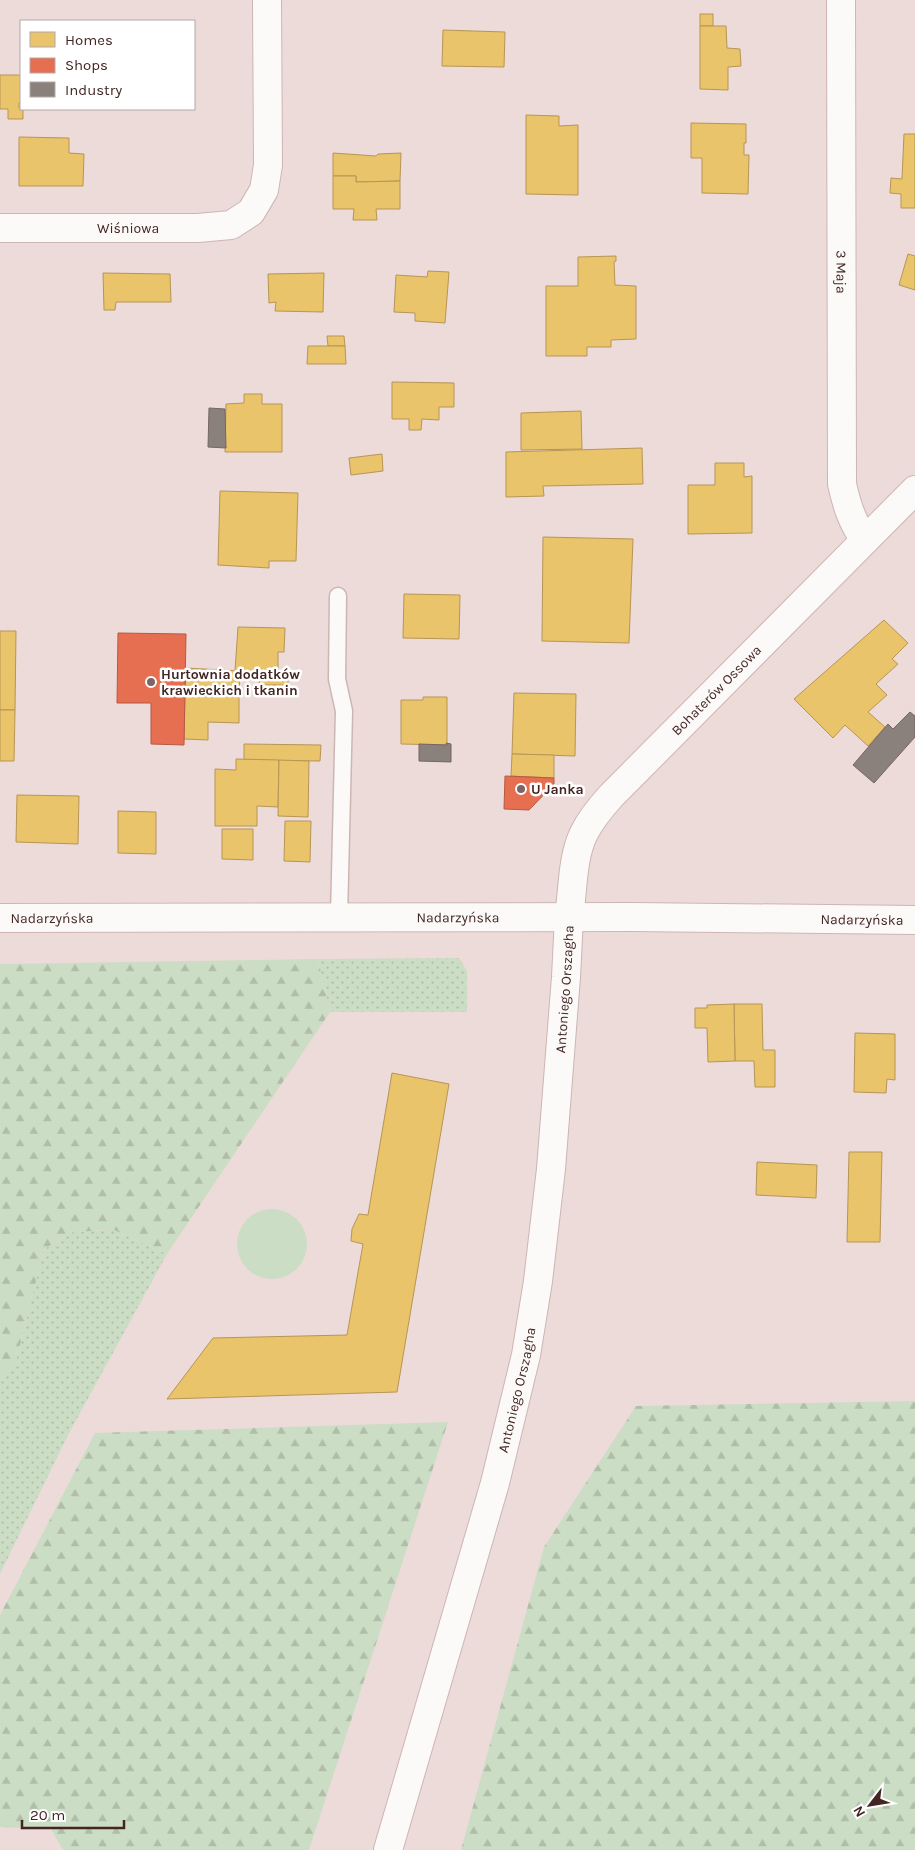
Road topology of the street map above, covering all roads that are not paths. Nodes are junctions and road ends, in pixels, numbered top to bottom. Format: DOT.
graph roads {
  1 [pos="267,0"];
  2 [pos="841,0"];
  3 [pos="0,228"];
  4 [pos="915,490"];
  5 [pos="865,540"];
  6 [pos="338,596"];
  7 [pos="339,917"];
  8 [pos="569,917"];
  9 [pos="0,918"];
  10 [pos="915,920"];
  11 [pos="388,1850"];
  1 -- 3 [label="street, Wiśniowa"];
  2 -- 5 [label="street, 3 Maja"];
  4 -- 5 [label="street, Bohaterów Ossowa"];
  5 -- 8 [label="street, Bohaterów Ossowa"];
  6 -- 7 [label="lane"];
  7 -- 8 [label="street, Nadarzyńska"];
  7 -- 9 [label="street, Nadarzyńska"];
  8 -- 10 [label="street, Nadarzyńska"];
  8 -- 11 [label="street, Antoniego Orszagha"];
}
